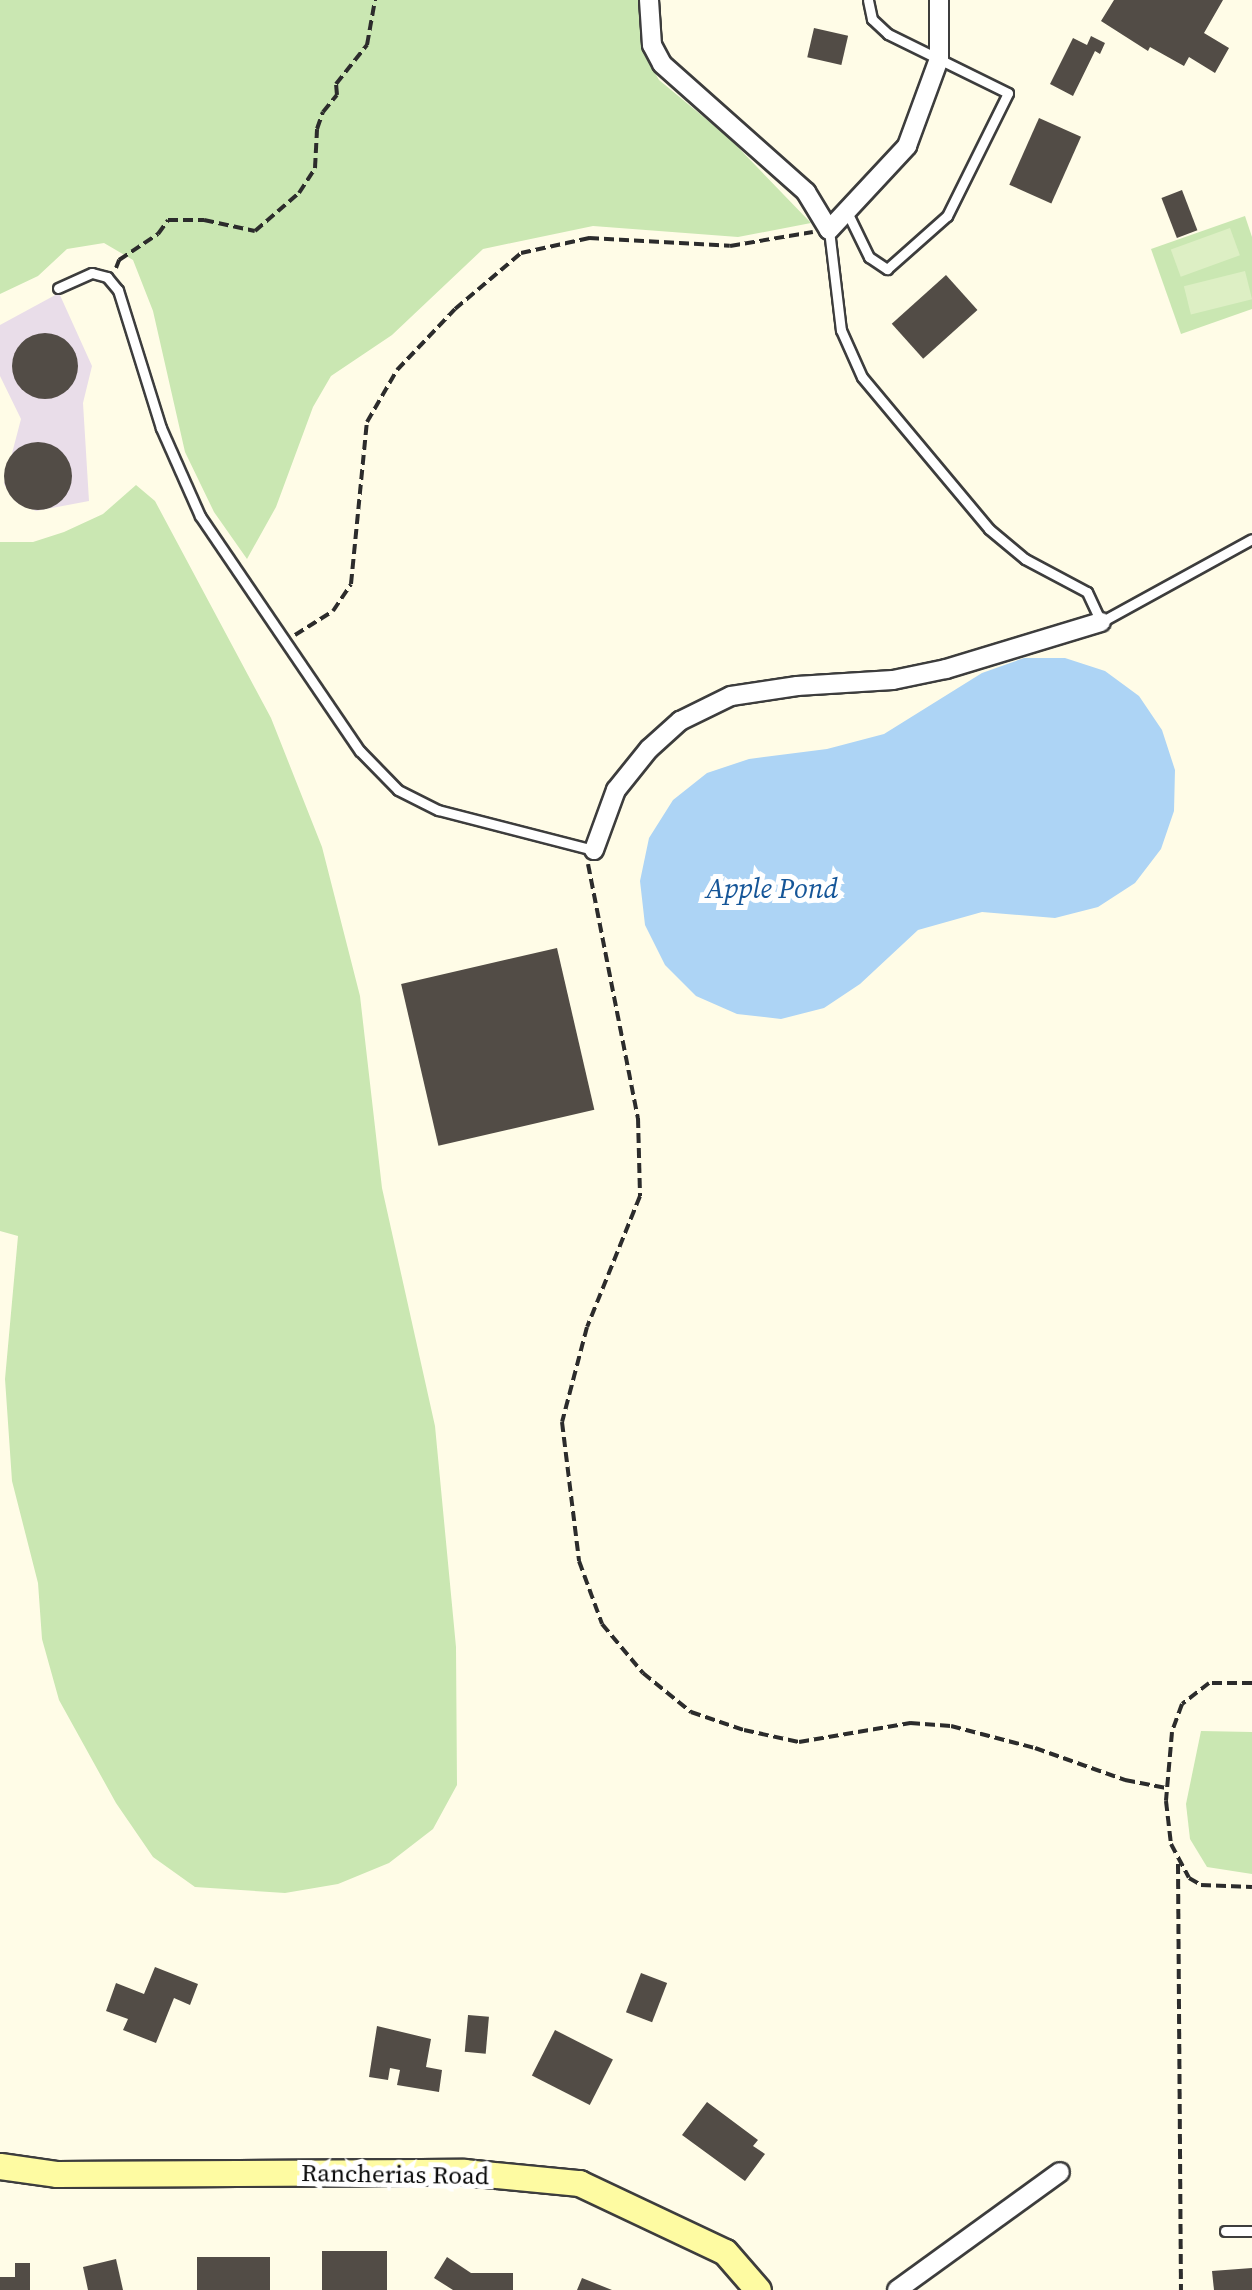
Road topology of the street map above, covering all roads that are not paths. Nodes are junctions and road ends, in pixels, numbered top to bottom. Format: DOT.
graph roads {
  1 [pos="649,0"];
  2 [pos="868,0"];
  3 [pos="939,0"];
  4 [pos="939,59"];
  5 [pos="848,214"];
  6 [pos="829,230"];
  7 [pos="58,288"];
  8 [pos="1252,539"];
  9 [pos="1101,622"];
  10 [pos="594,850"];
  11 [pos="0,2166"];
  12 [pos="1060,2172"];
  13 [pos="1225,2231"];
  14 [pos="1252,2231"];
  15 [pos="758,2290"];
  16 [pos="898,2290"];
  1 -- 6 [label="street"];
  2 -- 4 [label="lane"];
  3 -- 4 [label="street"];
  4 -- 5 [label="street"];
  4 -- 5 [label="lane"];
  5 -- 6 [label="street"];
  6 -- 9 [label="lane"];
  7 -- 10 [label="lane"];
  8 -- 9 [label="lane"];
  9 -- 10 [label="street"];
  11 -- 15 [label="street, Rancherias Road"];
  12 -- 16 [label="street"];
  13 -- 14 [label="lane"];
}
